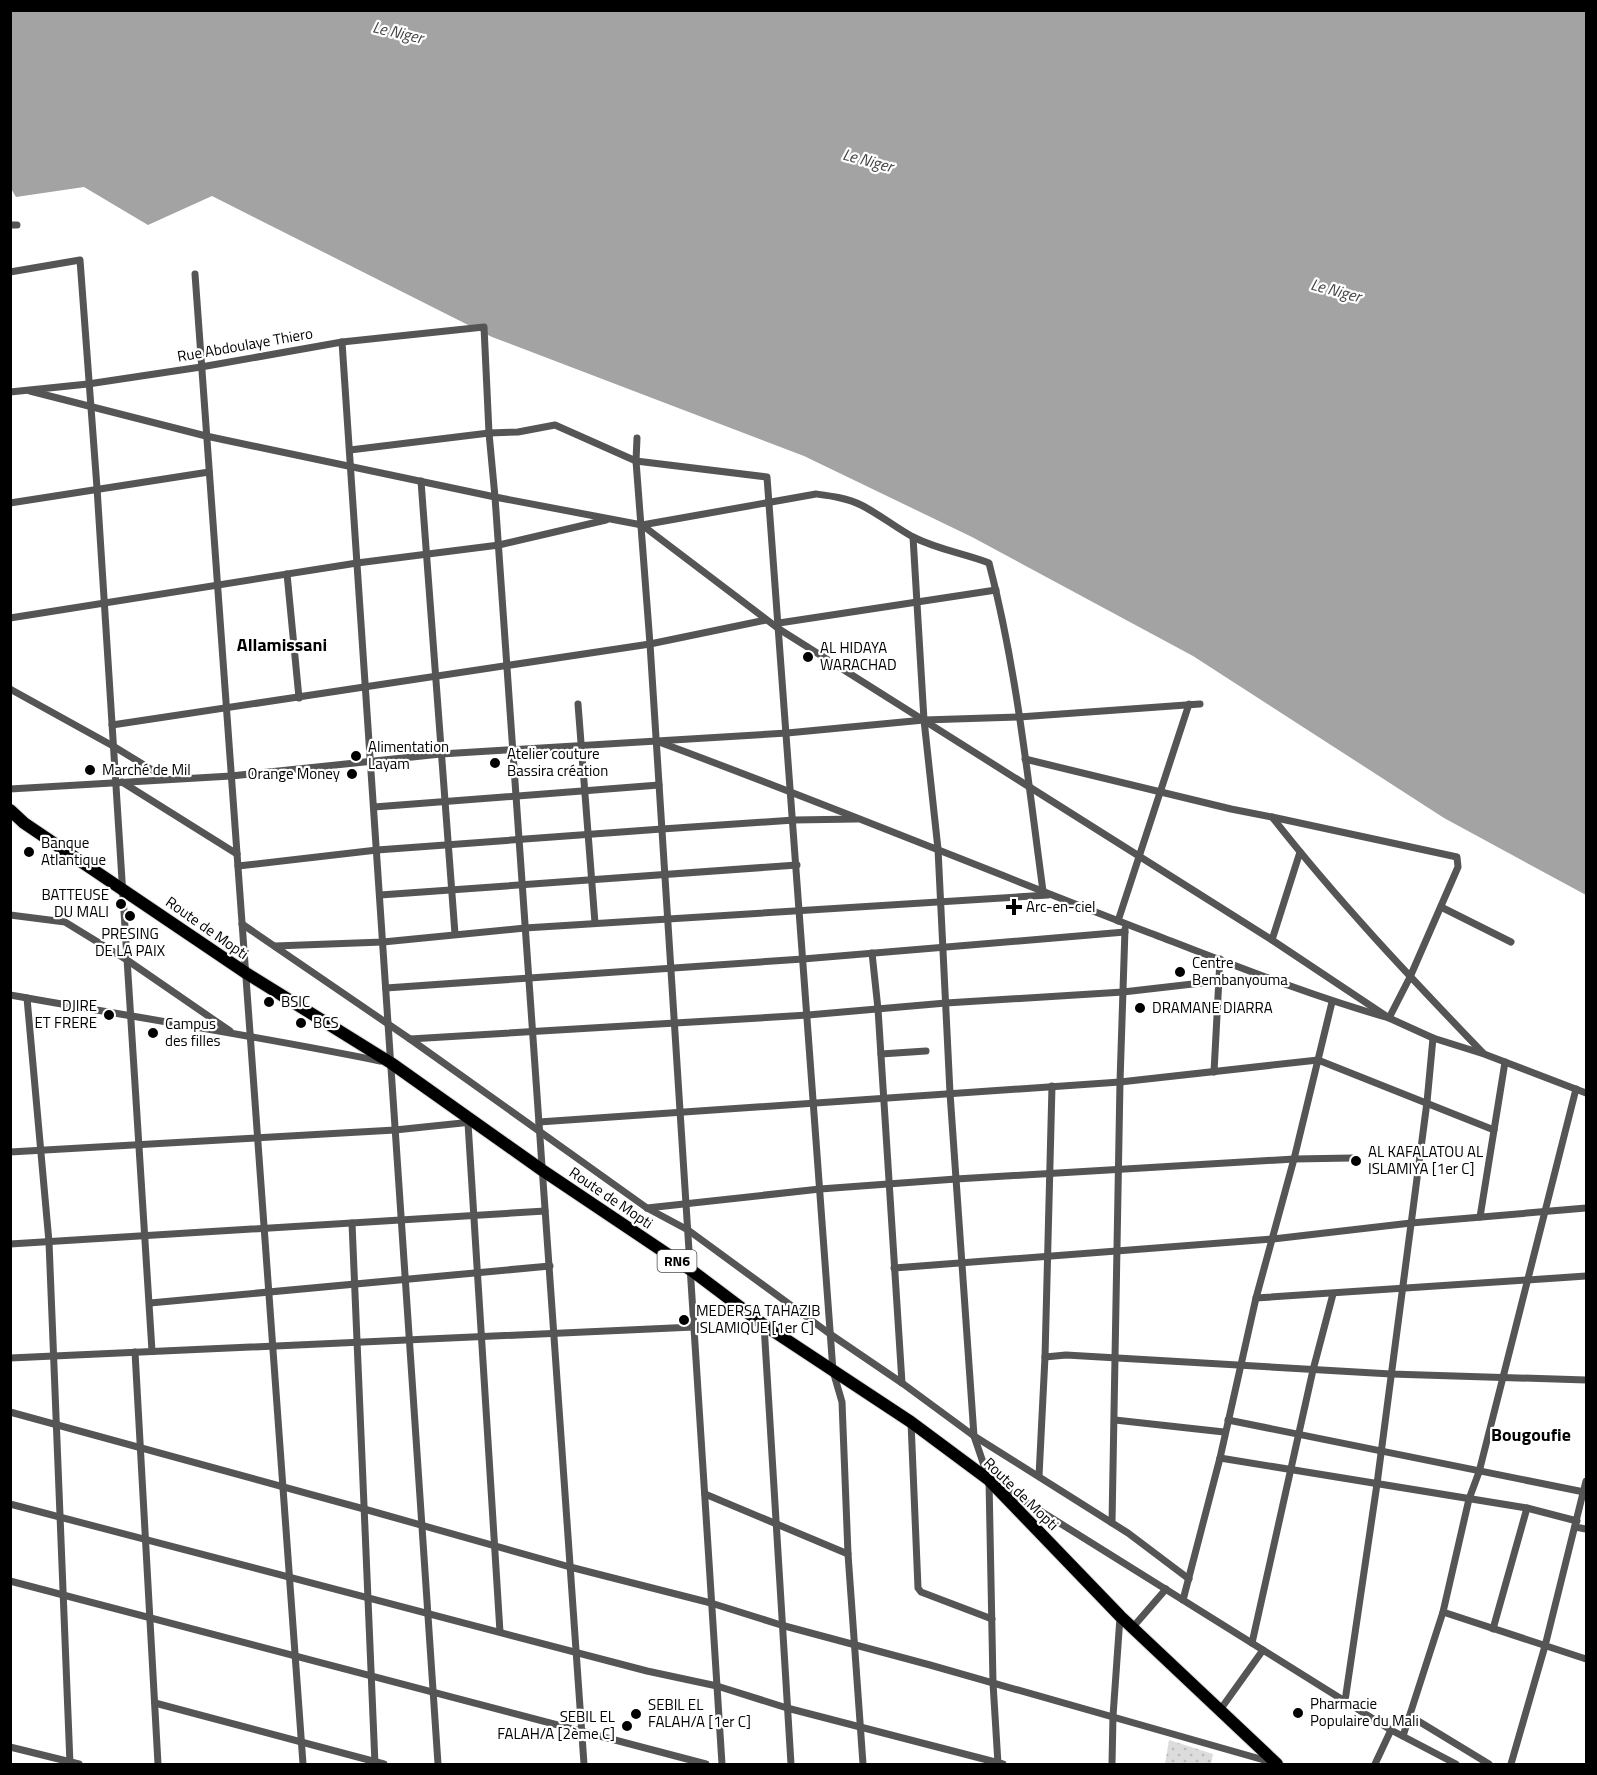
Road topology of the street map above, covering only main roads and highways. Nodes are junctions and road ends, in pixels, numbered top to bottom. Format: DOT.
graph roads {
  1 [pos="10,810"];
  2 [pos="10,819"];
  3 [pos="24,823"];
  4 [pos="1277,1764"];
  1 -- 3 [label="highway, Route de Mopti / RN6"];
  2 -- 3 [label="highway, Route de Mopti / RN6"];
  3 -- 4 [label="highway, Route de Mopti / RN6"];
}
